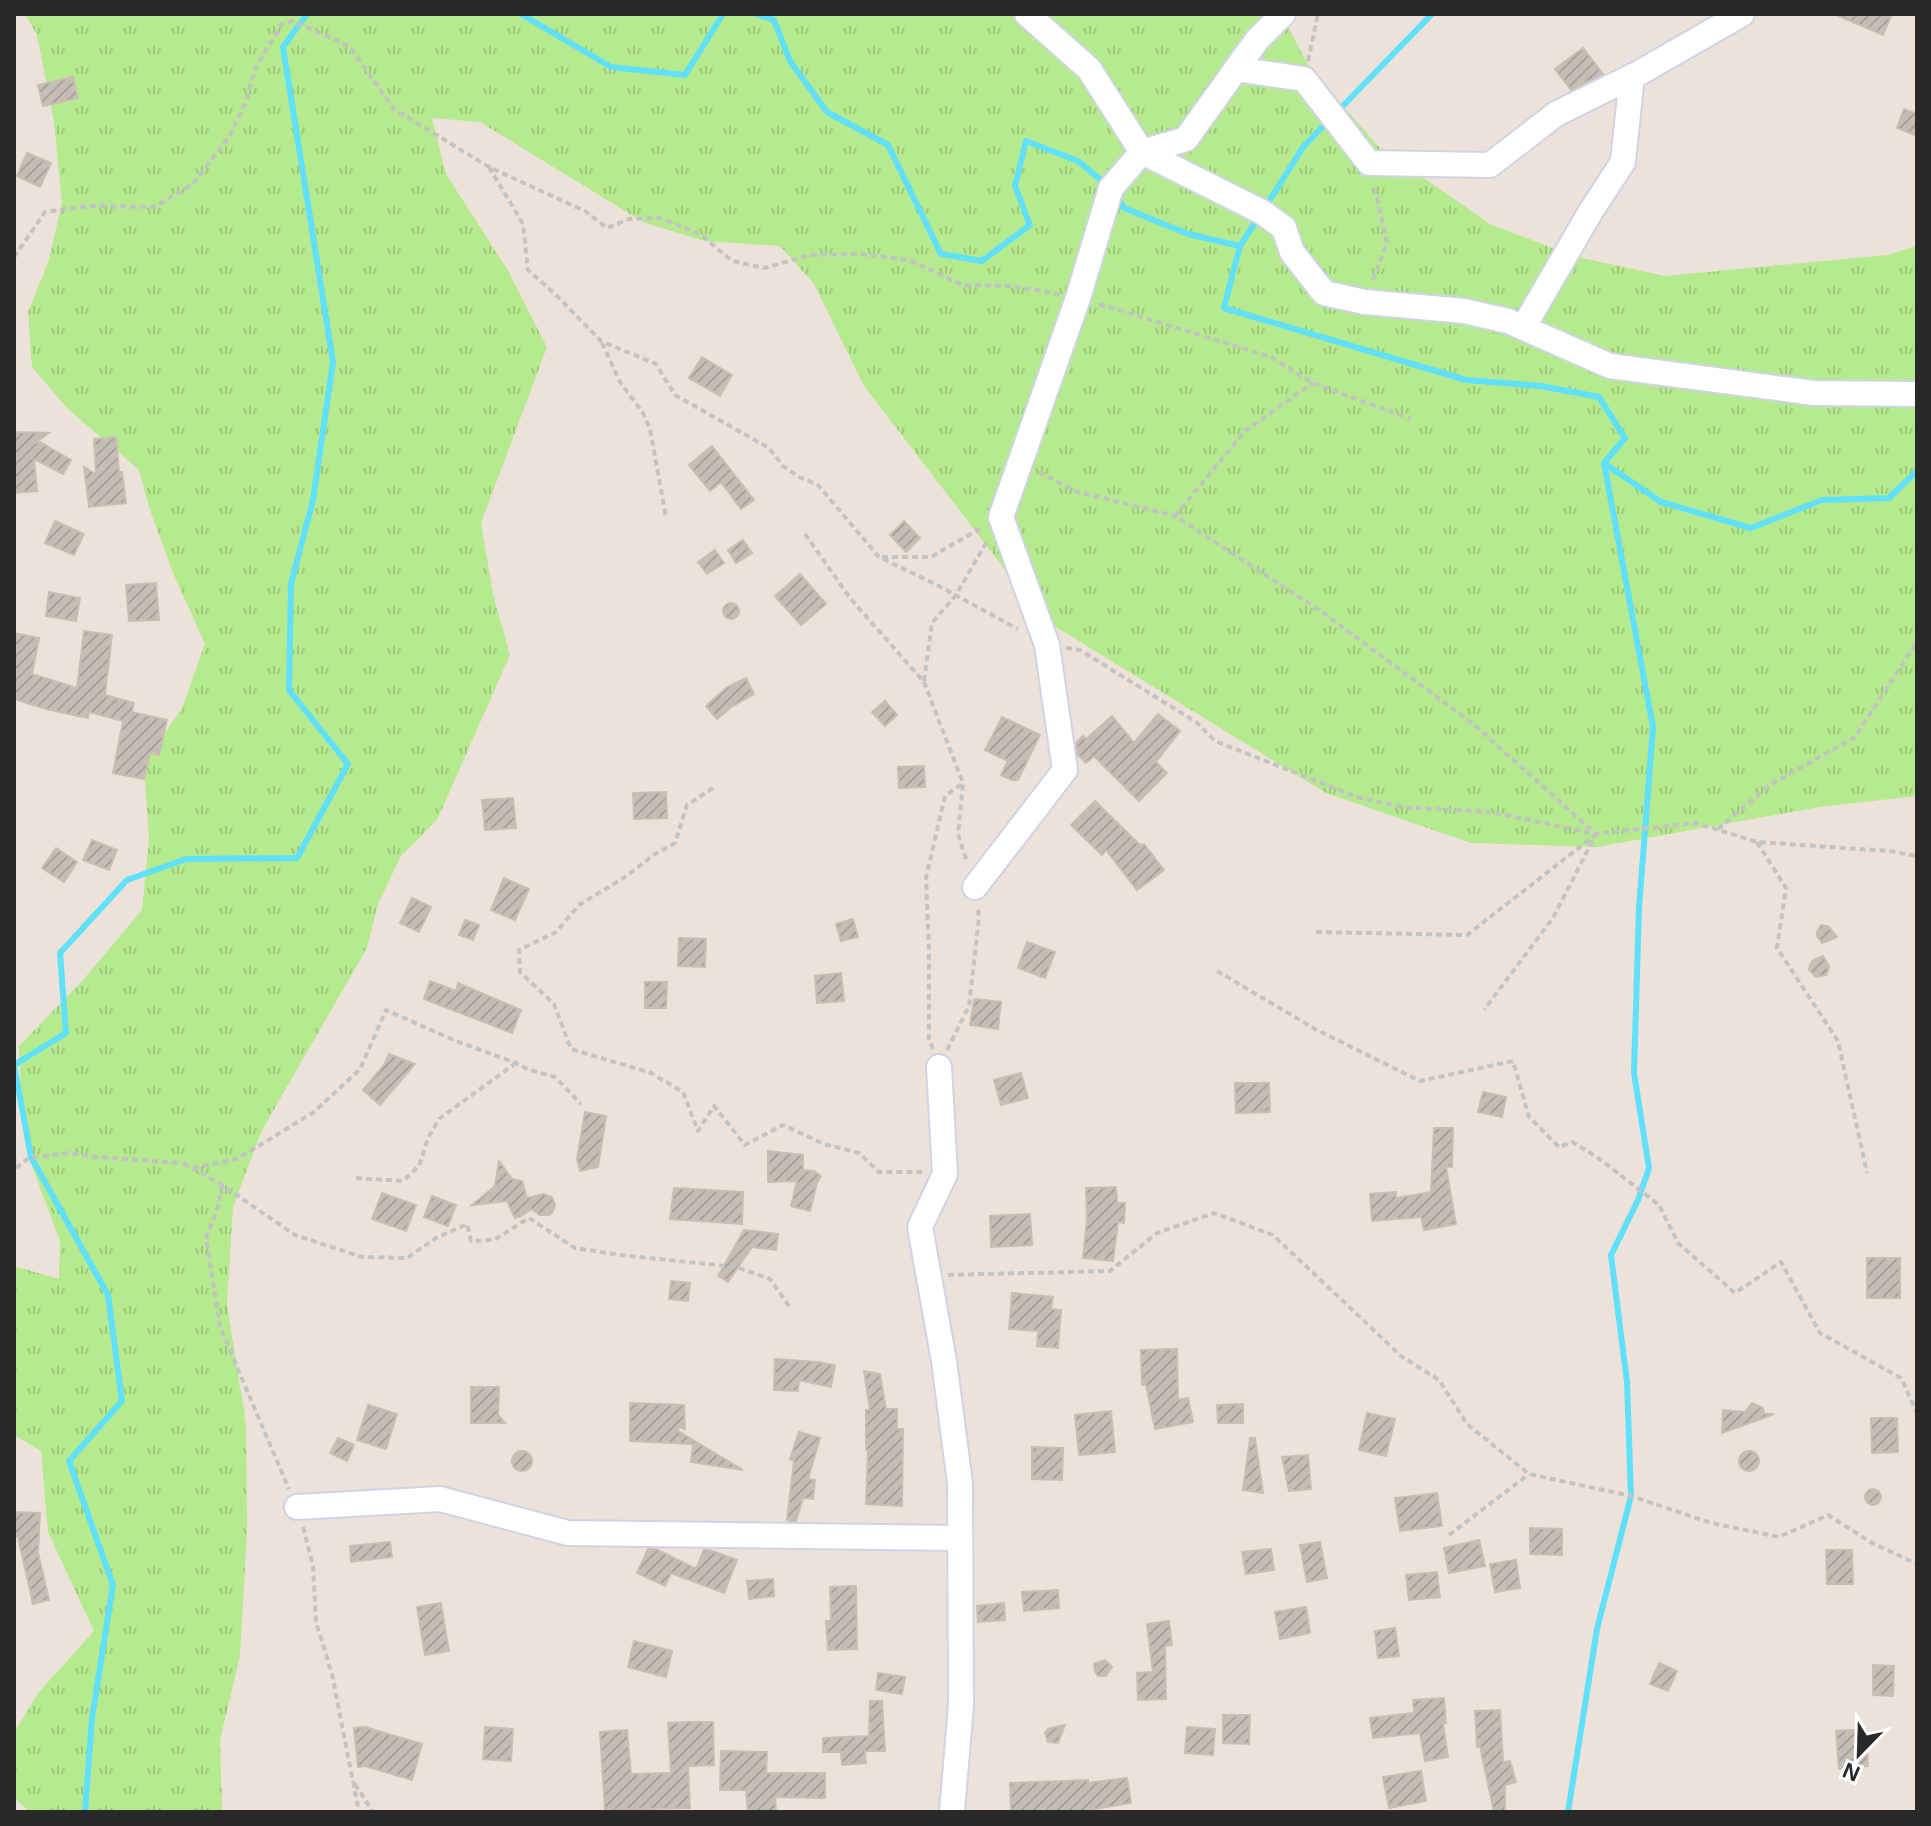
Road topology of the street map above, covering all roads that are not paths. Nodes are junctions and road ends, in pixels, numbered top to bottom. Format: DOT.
graph roads {
  1 [pos="1027,14"];
  2 [pos="1283,14"];
  3 [pos="1742,14"];
  4 [pos="1236,69"];
  5 [pos="1632,76"];
  6 [pos="1142,152"];
  7 [pos="1523,328"];
  8 [pos="1917,394"];
  9 [pos="975,887"];
  10 [pos="939,1067"];
  11 [pos="297,1507"];
  12 [pos="959,1538"];
  13 [pos="952,1812"];
  1 -- 6 [label="street"];
  2 -- 4 [label="street"];
  3 -- 5 [label="street"];
  4 -- 5 [label="street"];
  4 -- 6 [label="street"];
  5 -- 7 [label="street"];
  6 -- 7 [label="street"];
  6 -- 9 [label="street"];
  7 -- 8 [label="street"];
  10 -- 12 [label="street"];
  11 -- 12 [label="street"];
  12 -- 13 [label="street"];
}
